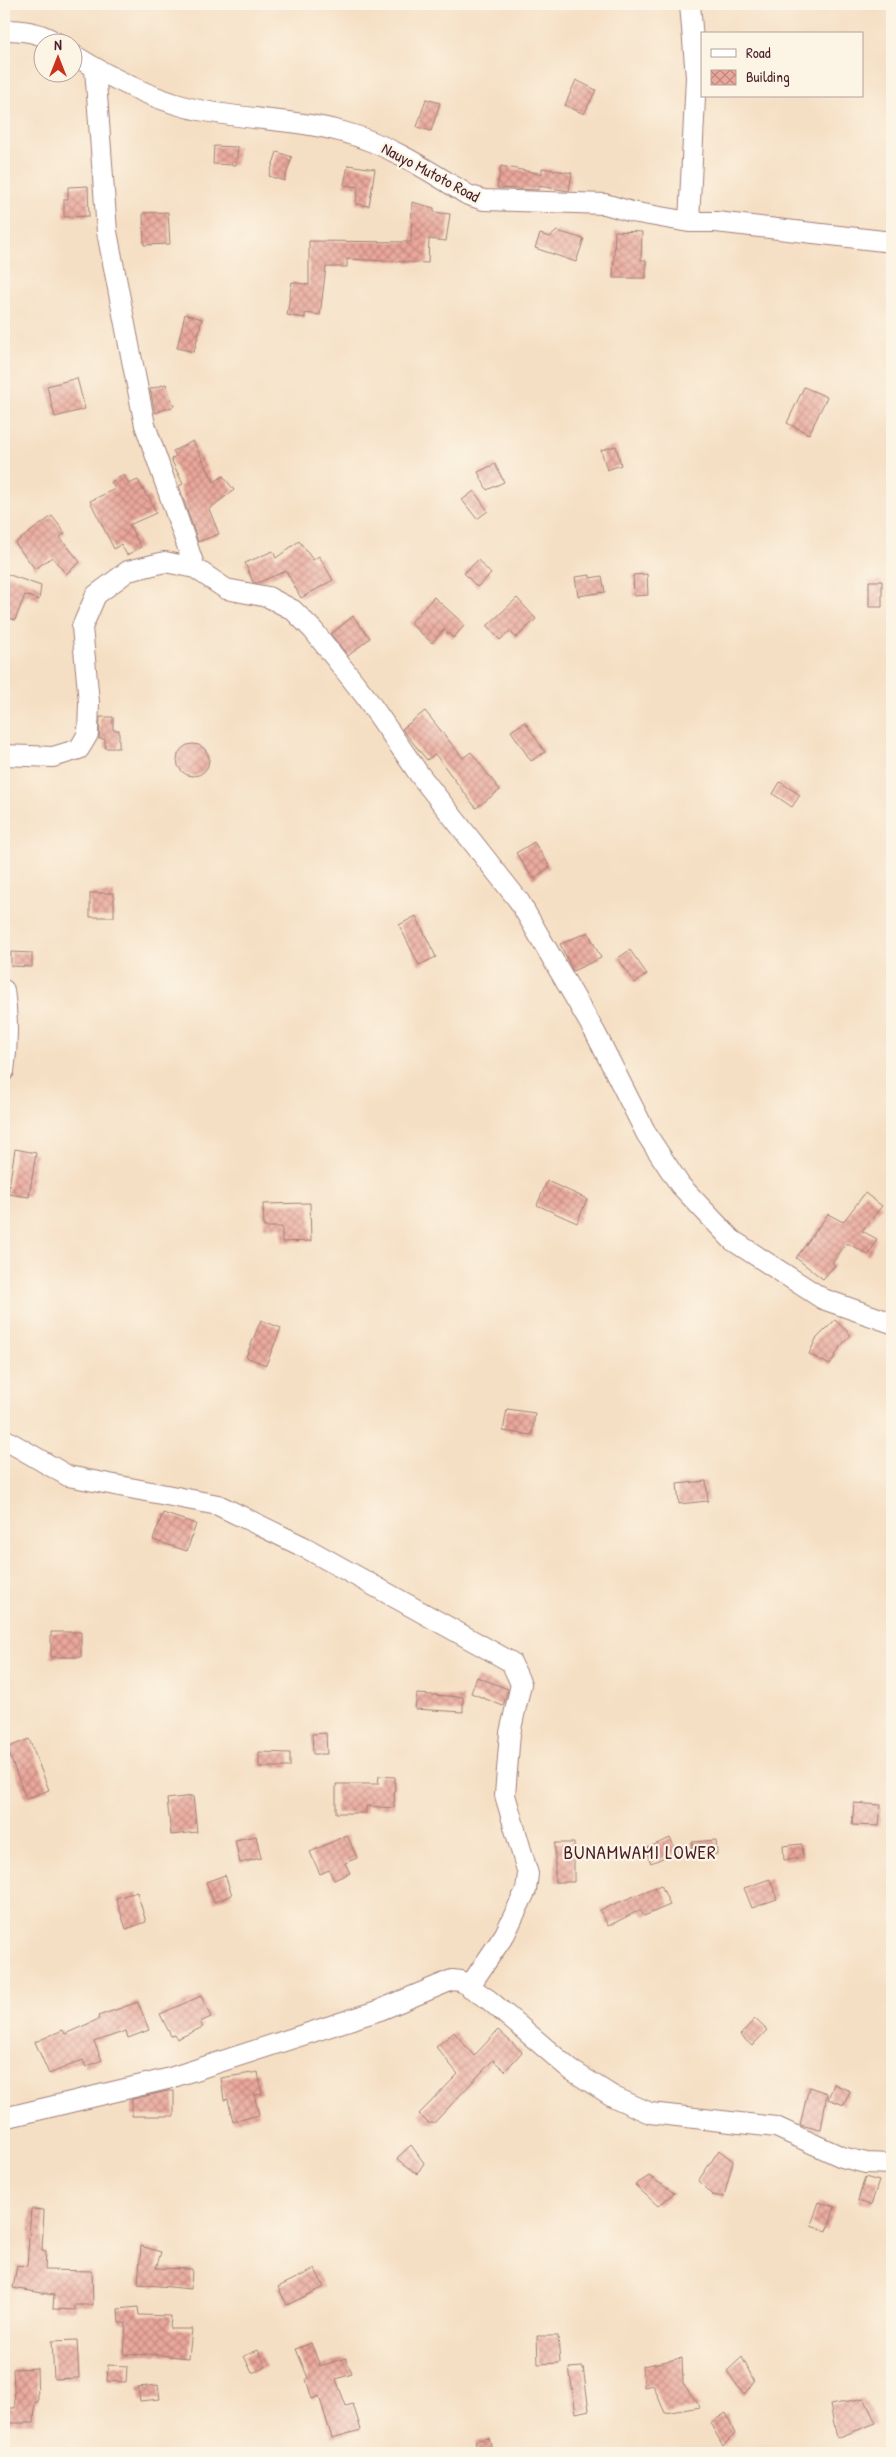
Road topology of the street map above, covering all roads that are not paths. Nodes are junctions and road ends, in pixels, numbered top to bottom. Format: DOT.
graph roads {
  1 [pos="690,4"];
  2 [pos="4,30"];
  3 [pos="32,33"];
  4 [pos="82,60"];
  5 [pos="95,68"];
  6 [pos="689,222"];
  7 [pos="892,242"];
  8 [pos="195,568"];
  9 [pos="4,755"];
  10 [pos="4,990"];
  11 [pos="4,1071"];
  12 [pos="892,1323"];
  13 [pos="4,1439"];
  14 [pos="469,1987"];
  15 [pos="4,2118"];
  16 [pos="892,2164"];
  1 -- 6 [label="street"];
  2 -- 3 [label="street"];
  4 -- 5 [label="street, Nauyo Mutoto Road"];
  5 -- 6 [label="street, Nauyo Mutoto Road"];
  5 -- 8 [label="street"];
  6 -- 7 [label="street, Nauyo Mutoto Road"];
  8 -- 9 [label="street"];
  8 -- 12 [label="street"];
  10 -- 11 [label="street"];
  13 -- 14 [label="street"];
  14 -- 15 [label="street"];
  14 -- 16 [label="street"];
}
